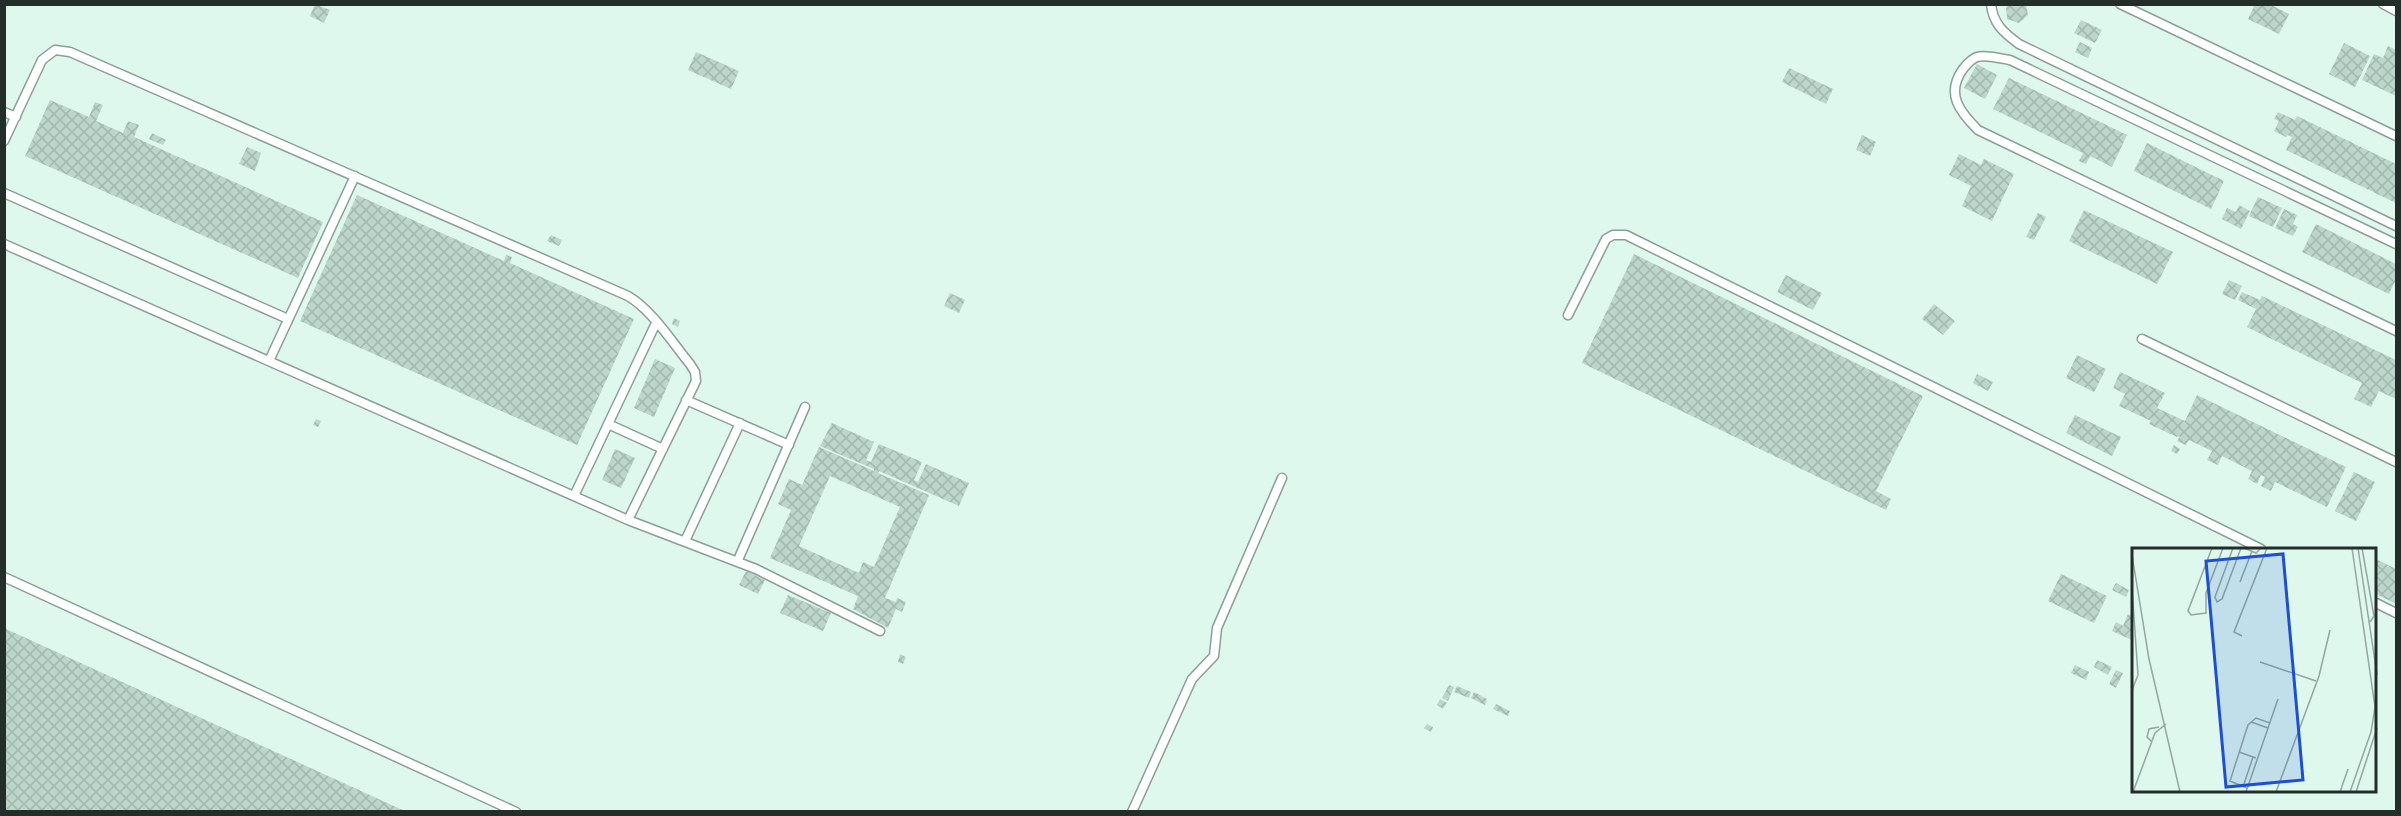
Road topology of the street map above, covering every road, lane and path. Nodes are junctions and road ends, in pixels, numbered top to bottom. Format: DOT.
graph roads {
  1 [pos="1991,4"];
  2 [pos="2120,4"];
  3 [pos="2383,4"];
  4 [pos="2397,11"];
  5 [pos="4,112"];
  6 [pos="16,117"];
  7 [pos="2397,136"];
  8 [pos="4,141"];
  9 [pos="355,176"];
  10 [pos="4,193"];
  11 [pos="2397,226"];
  12 [pos="4,244"];
  13 [pos="2397,244"];
  14 [pos="1568,315"];
  15 [pos="288,319"];
  16 [pos="656,323"];
  17 [pos="2397,331"];
  18 [pos="2142,339"];
  19 [pos="269,361"];
  20 [pos="686,400"];
  21 [pos="805,407"];
  22 [pos="740,423"];
  23 [pos="608,424"];
  24 [pos="789,445"];
  25 [pos="663,449"];
  26 [pos="2397,462"];
  27 [pos="1282,478"];
  28 [pos="574,496"];
  29 [pos="628,520"];
  30 [pos="685,541"];
  31 [pos="2251,547"];
  32 [pos="738,560"];
  33 [pos="4,577"];
  34 [pos="2377,603"];
  35 [pos="2397,613"];
  36 [pos="880,631"];
  37 [pos="516,812"];
  38 [pos="1132,812"];
  1 -- 11 [label="lane"];
  2 -- 7 [label="lane"];
  3 -- 4 [label="lane"];
  5 -- 6 [label="lane"];
  6 -- 8 [label="lane"];
  6 -- 9 [label="lane"];
  9 -- 15 [label="lane"];
  9 -- 16 [label="lane"];
  10 -- 15 [label="lane"];
  12 -- 19 [label="lane"];
  13 -- 17 [label="lane"];
  14 -- 31 [label="lane"];
  15 -- 19 [label="lane"];
  16 -- 20 [label="lane"];
  16 -- 23 [label="lane"];
  18 -- 26 [label="lane"];
  19 -- 28 [label="lane"];
  20 -- 22 [label="lane"];
  20 -- 25 [label="lane"];
  21 -- 24 [label="lane"];
  22 -- 24 [label="lane"];
  22 -- 30 [label="lane"];
  23 -- 25 [label="lane"];
  23 -- 28 [label="lane"];
  24 -- 32 [label="lane"];
  25 -- 29 [label="lane"];
  27 -- 38 [label="lane"];
  28 -- 29 [label="lane"];
  29 -- 30 [label="lane"];
  30 -- 32 [label="lane"];
  32 -- 36 [label="lane"];
  33 -- 37 [label="lane"];
  34 -- 35 [label="lane"];
}
